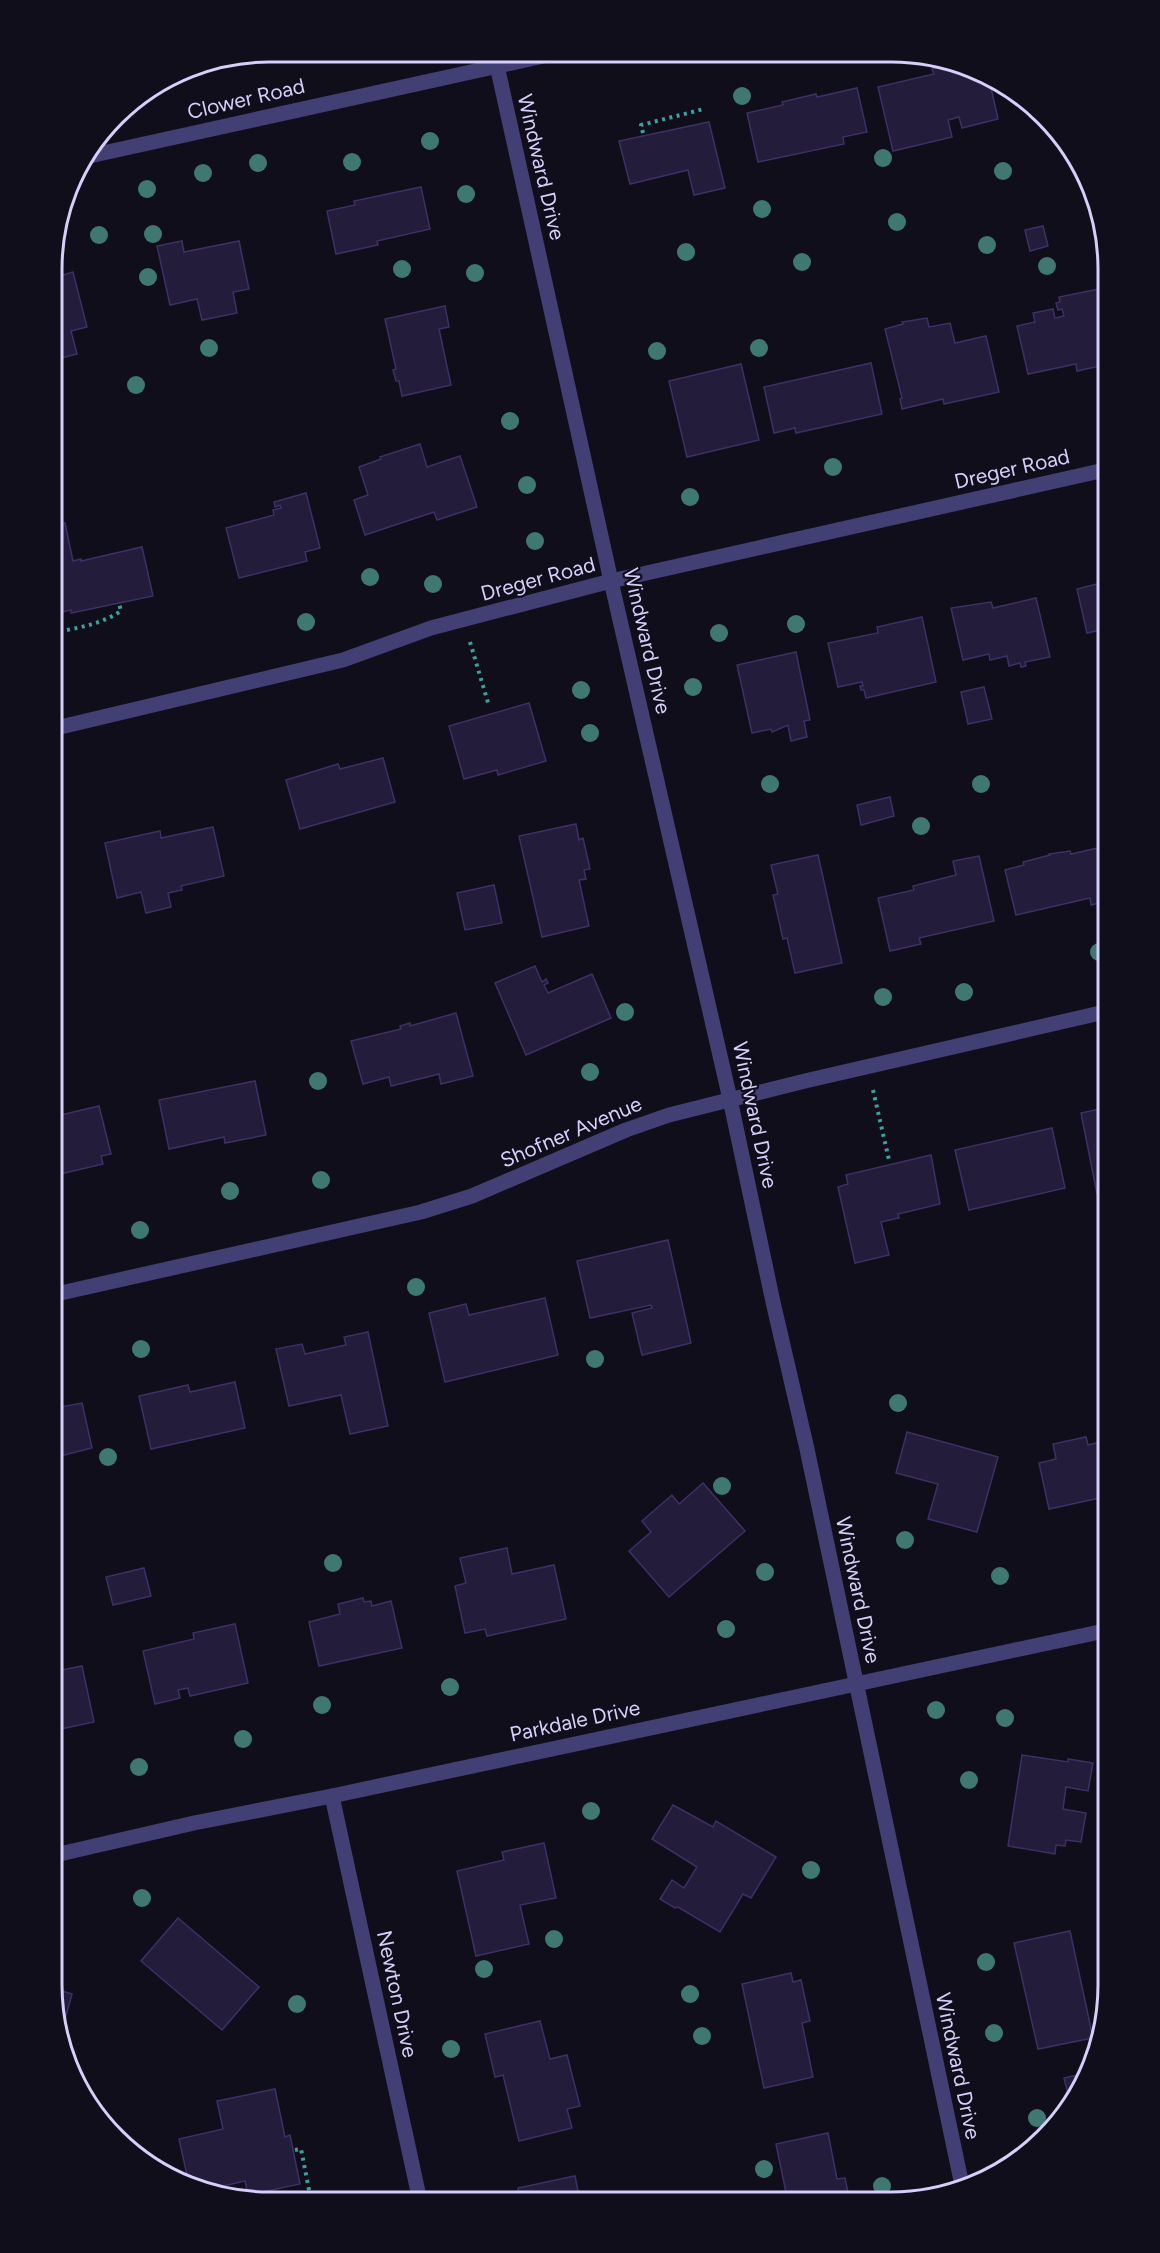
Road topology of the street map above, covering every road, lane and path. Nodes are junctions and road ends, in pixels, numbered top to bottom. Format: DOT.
graph roads {
  1 [pos="482,62"];
  2 [pos="496,62"];
  3 [pos="704,109"];
  4 [pos="643,134"];
  5 [pos="96,154"];
  6 [pos="1098,471"];
  7 [pos="611,581"];
  8 [pos="119,603"];
  9 [pos="67,630"];
  10 [pos="470,641"];
  11 [pos="489,706"];
  12 [pos="62,727"];
  13 [pos="1098,1014"];
  14 [pos="873,1088"];
  15 [pos="730,1099"];
  16 [pos="889,1160"];
  17 [pos="62,1293"];
  18 [pos="1098,1632"];
  19 [pos="856,1684"];
  20 [pos="332,1796"];
  21 [pos="62,1853"];
  22 [pos="295,2150"];
  23 [pos="961,2179"];
  24 [pos="309,2192"];
  25 [pos="418,2192"];
  1 -- 5 [label="street, Clower Road"];
  2 -- 7 [label="street, Windward Drive"];
  3 -- 4 [label="path"];
  6 -- 7 [label="street, Dreger Road"];
  7 -- 12 [label="street, Dreger Road"];
  7 -- 15 [label="street, Windward Drive"];
  8 -- 9 [label="path"];
  10 -- 11 [label="path"];
  13 -- 15 [label="street, Shofner Avenue"];
  14 -- 16 [label="path"];
  15 -- 17 [label="street, Shofner Avenue"];
  15 -- 19 [label="street, Windward Drive"];
  18 -- 19 [label="street, Parkdale Drive"];
  19 -- 20 [label="street, Parkdale Drive"];
  19 -- 23 [label="street, Windward Drive"];
  20 -- 21 [label="street, Parkdale Drive"];
  20 -- 25 [label="street, Newton Drive"];
  22 -- 24 [label="path"];
}
